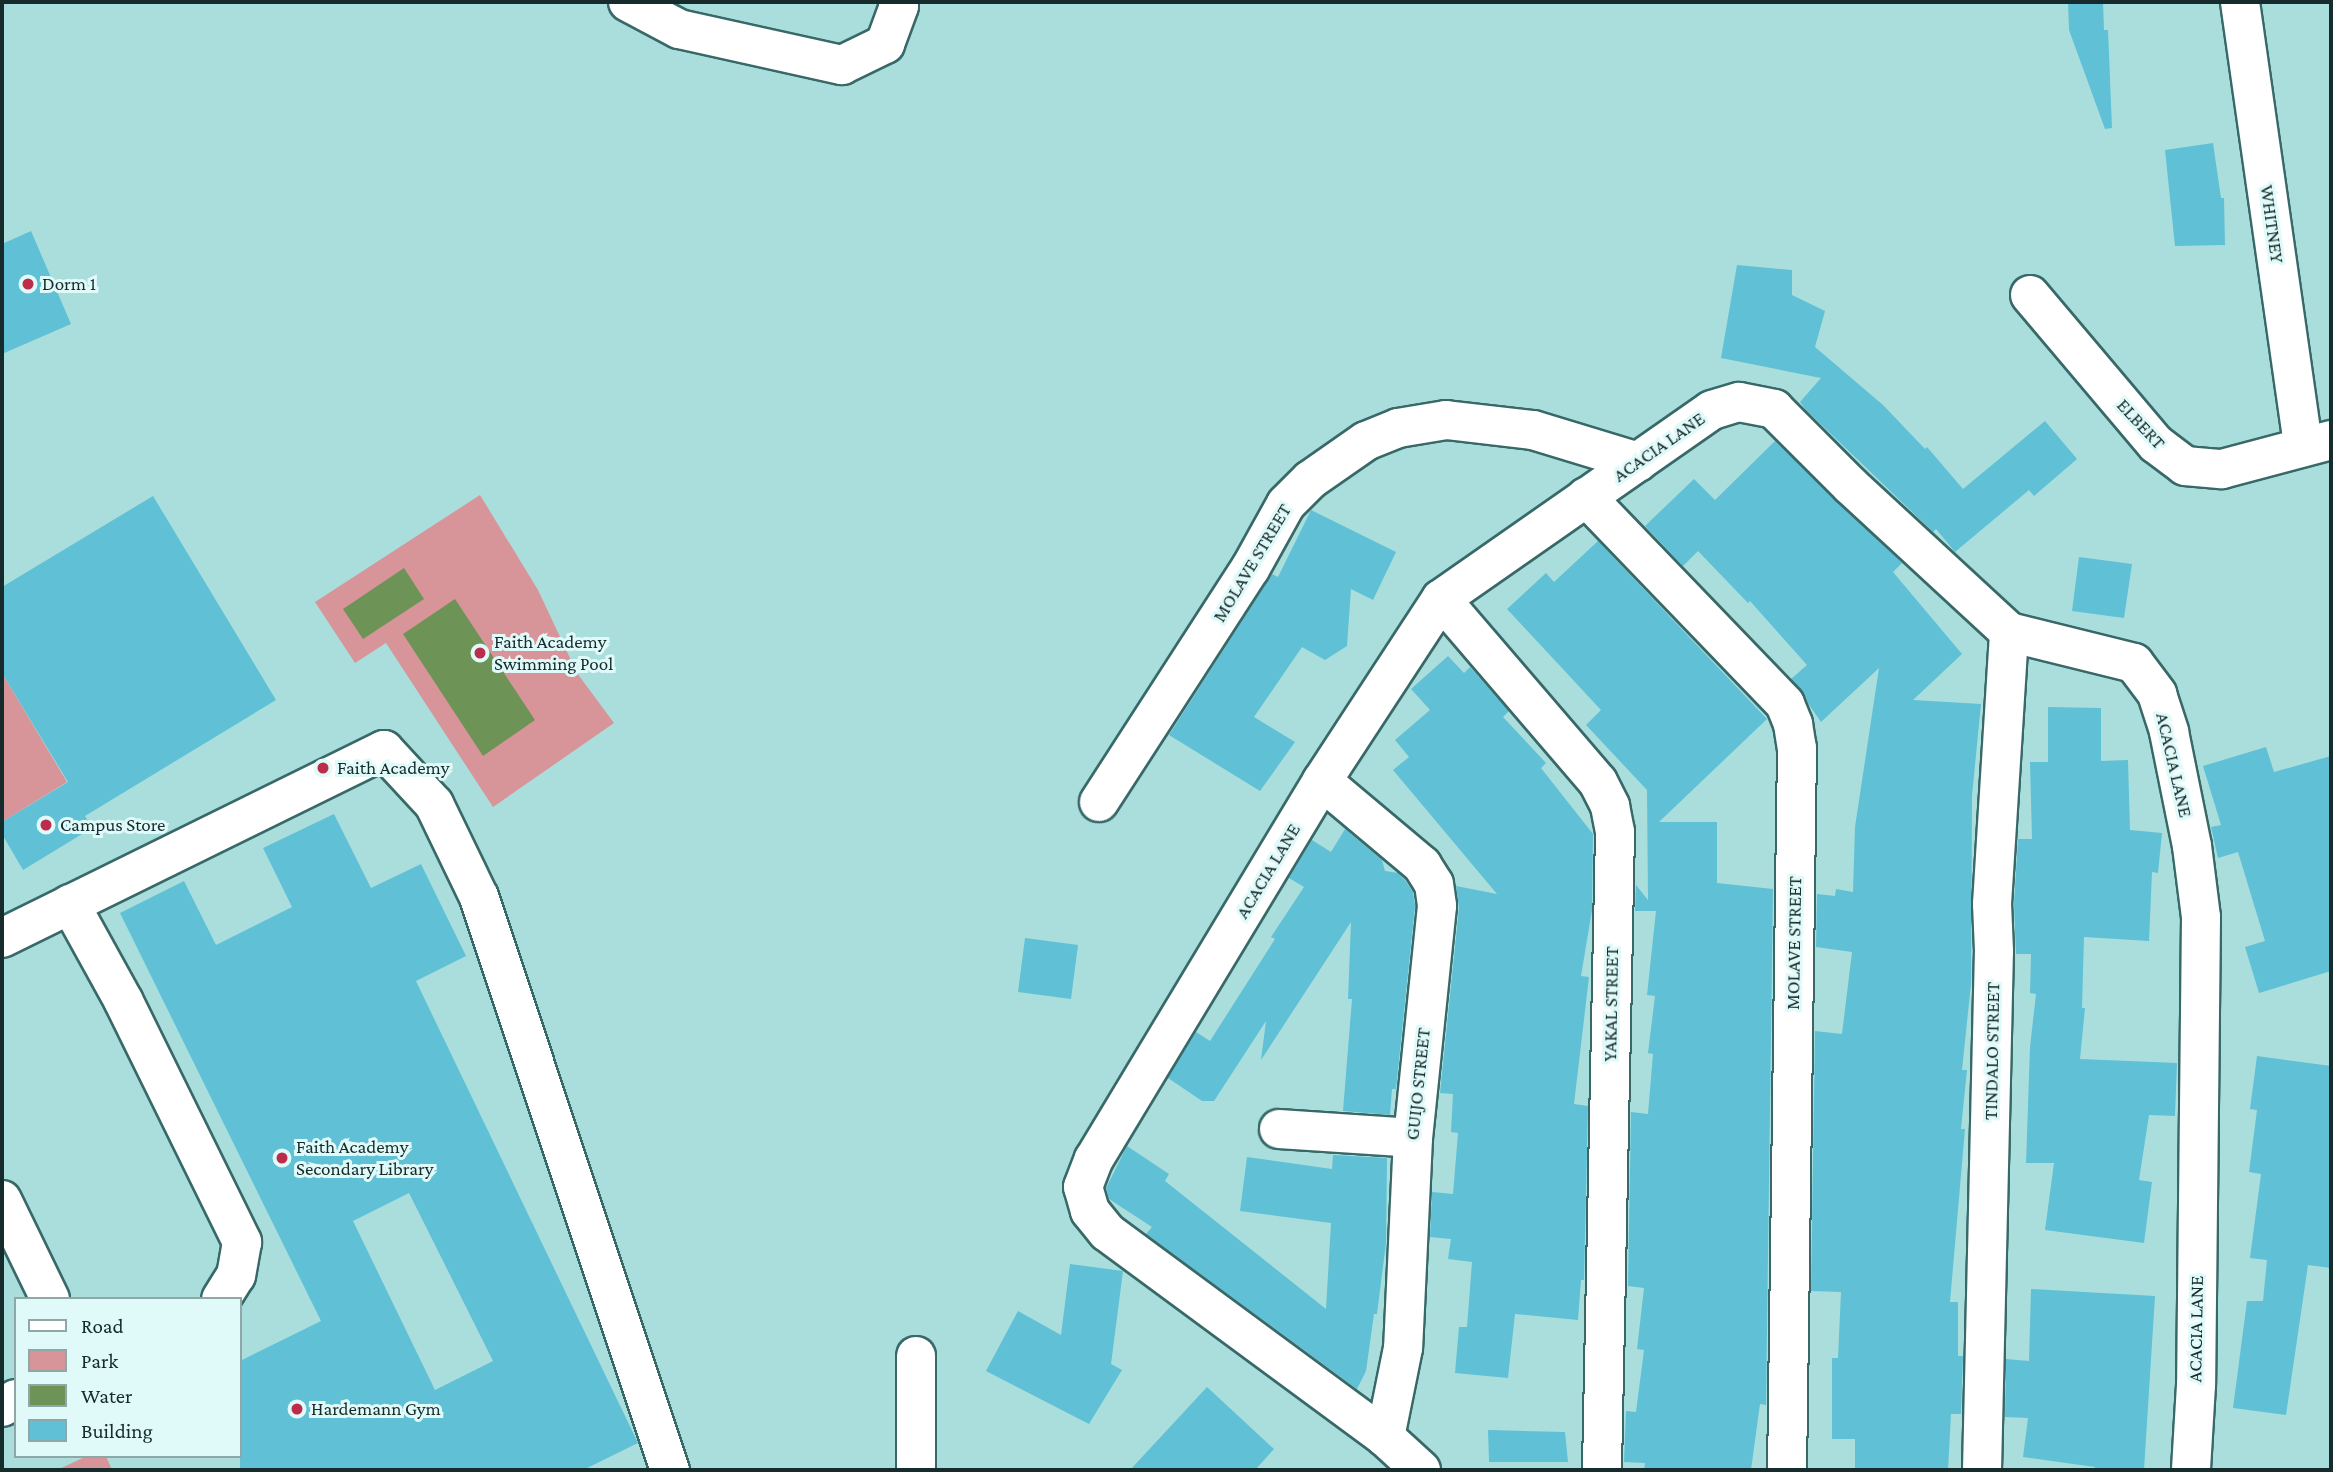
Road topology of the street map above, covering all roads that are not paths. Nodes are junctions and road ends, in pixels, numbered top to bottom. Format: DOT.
graph roads {
  1 [pos="628,2"];
  2 [pos="898,2"];
  3 [pos="2251,3"];
  4 [pos="2030,295"];
  5 [pos="2317,443"];
  6 [pos="1638,462"];
  7 [pos="1586,497"];
  8 [pos="1441,599"];
  9 [pos="2009,632"];
  10 [pos="1322,781"];
  11 [pos="1099,802"];
  12 [pos="70,904"];
  13 [pos="2,938"];
  14 [pos="1279,1129"];
  15 [pos="1412,1138"];
  16 [pos="2,1200"];
  17 [pos="49,1297"];
  18 [pos="222,1297"];
  19 [pos="916,1356"];
  20 [pos="1385,1437"];
  21 [pos="670,1470"];
  22 [pos="916,1470"];
  23 [pos="1421,1470"];
  24 [pos="1602,1470"];
  25 [pos="1787,1470"];
  26 [pos="1982,1470"];
  27 [pos="2191,1470"];
  1 -- 2 [label="street"];
  3 -- 5 [label="street, WHITNEY"];
  4 -- 5 [label="street, ELBERT"];
  6 -- 7 [label="street, ACACIA LANE"];
  6 -- 9 [label="street, ACACIA LANE"];
  6 -- 11 [label="street, MOLAVE STREET"];
  7 -- 8 [label="street, ACACIA LANE"];
  7 -- 25 [label="street, MOLAVE STREET"];
  8 -- 10 [label="street, ACACIA LANE"];
  8 -- 24 [label="street, YAKAL STREET"];
  9 -- 26 [label="street, TINDALO STREET"];
  9 -- 27 [label="street, ACACIA LANE"];
  10 -- 15 [label="street, GUIJO STREET"];
  10 -- 20 [label="street, ACACIA LANE"];
  12 -- 13 [label="street"];
  12 -- 18 [label="street"];
  12 -- 21 [label="street"];
  14 -- 15 [label="street"];
  15 -- 20 [label="street, GUIJO STREET"];
  16 -- 17 [label="street"];
  19 -- 22 [label="street"];
  20 -- 23 [label="street, ACACIA LANE"];
}
